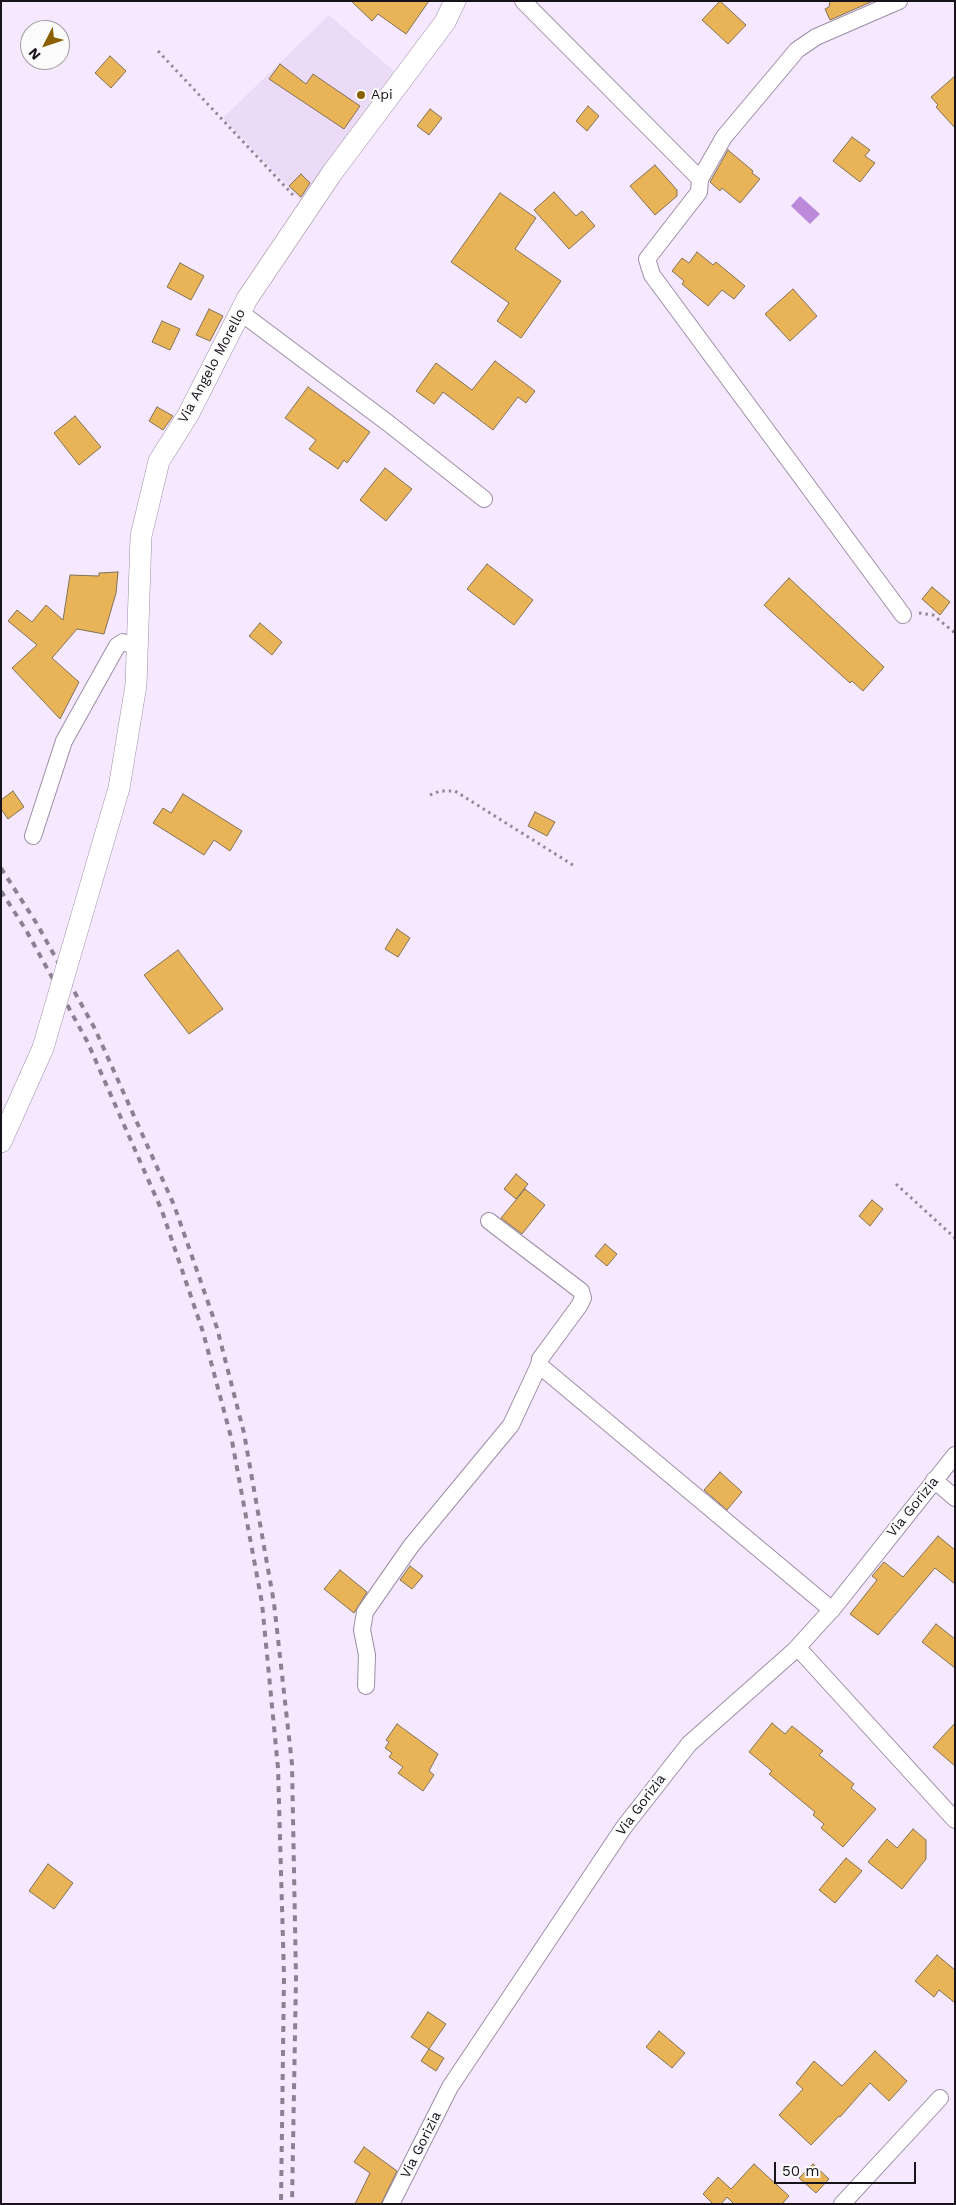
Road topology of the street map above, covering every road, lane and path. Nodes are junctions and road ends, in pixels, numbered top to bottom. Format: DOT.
graph roads {
  1 [pos="456,1"];
  2 [pos="523,1"];
  3 [pos="899,1"];
  4 [pos="158,51"];
  5 [pos="700,179"];
  6 [pos="307,210"];
  7 [pos="240,312"];
  8 [pos="484,499"];
  9 [pos="903,614"];
  10 [pos="955,632"];
  11 [pos="138,646"];
  12 [pos="430,795"];
  13 [pos="33,836"];
  14 [pos="576,867"];
  15 [pos="1,1142"];
  16 [pos="896,1184"];
  17 [pos="490,1221"];
  18 [pos="955,1238"];
  19 [pos="539,1365"];
  20 [pos="955,1455"];
  21 [pos="934,1480"];
  22 [pos="955,1498"];
  23 [pos="832,1610"];
  24 [pos="798,1648"];
  25 [pos="366,1686"];
  26 [pos="955,1820"];
  27 [pos="940,2098"];
  28 [pos="391,2204"];
  29 [pos="842,2204"];
  1 -- 6 [label="street, Via Angelo Morello"];
  2 -- 5 [label="street"];
  3 -- 5 [label="street"];
  4 -- 6 [label="path"];
  5 -- 9 [label="street"];
  6 -- 7 [label="street, Via Angelo Morello"];
  7 -- 8 [label="street"];
  7 -- 11 [label="street, Via Angelo Morello"];
  9 -- 10 [label="path"];
  11 -- 13 [label="street"];
  11 -- 15 [label="street, Via Angelo Morello, bridge"];
  12 -- 14 [label="path"];
  16 -- 18 [label="path"];
  17 -- 19 [label="street"];
  19 -- 23 [label="street"];
  19 -- 25 [label="street"];
  20 -- 21 [label="street, Via Gorizia"];
  21 -- 22 [label="street"];
  21 -- 23 [label="street, Via Gorizia"];
  23 -- 24 [label="street, Via Gorizia"];
  24 -- 26 [label="street"];
  24 -- 28 [label="street, Via Gorizia"];
  27 -- 29 [label="street"];
}
